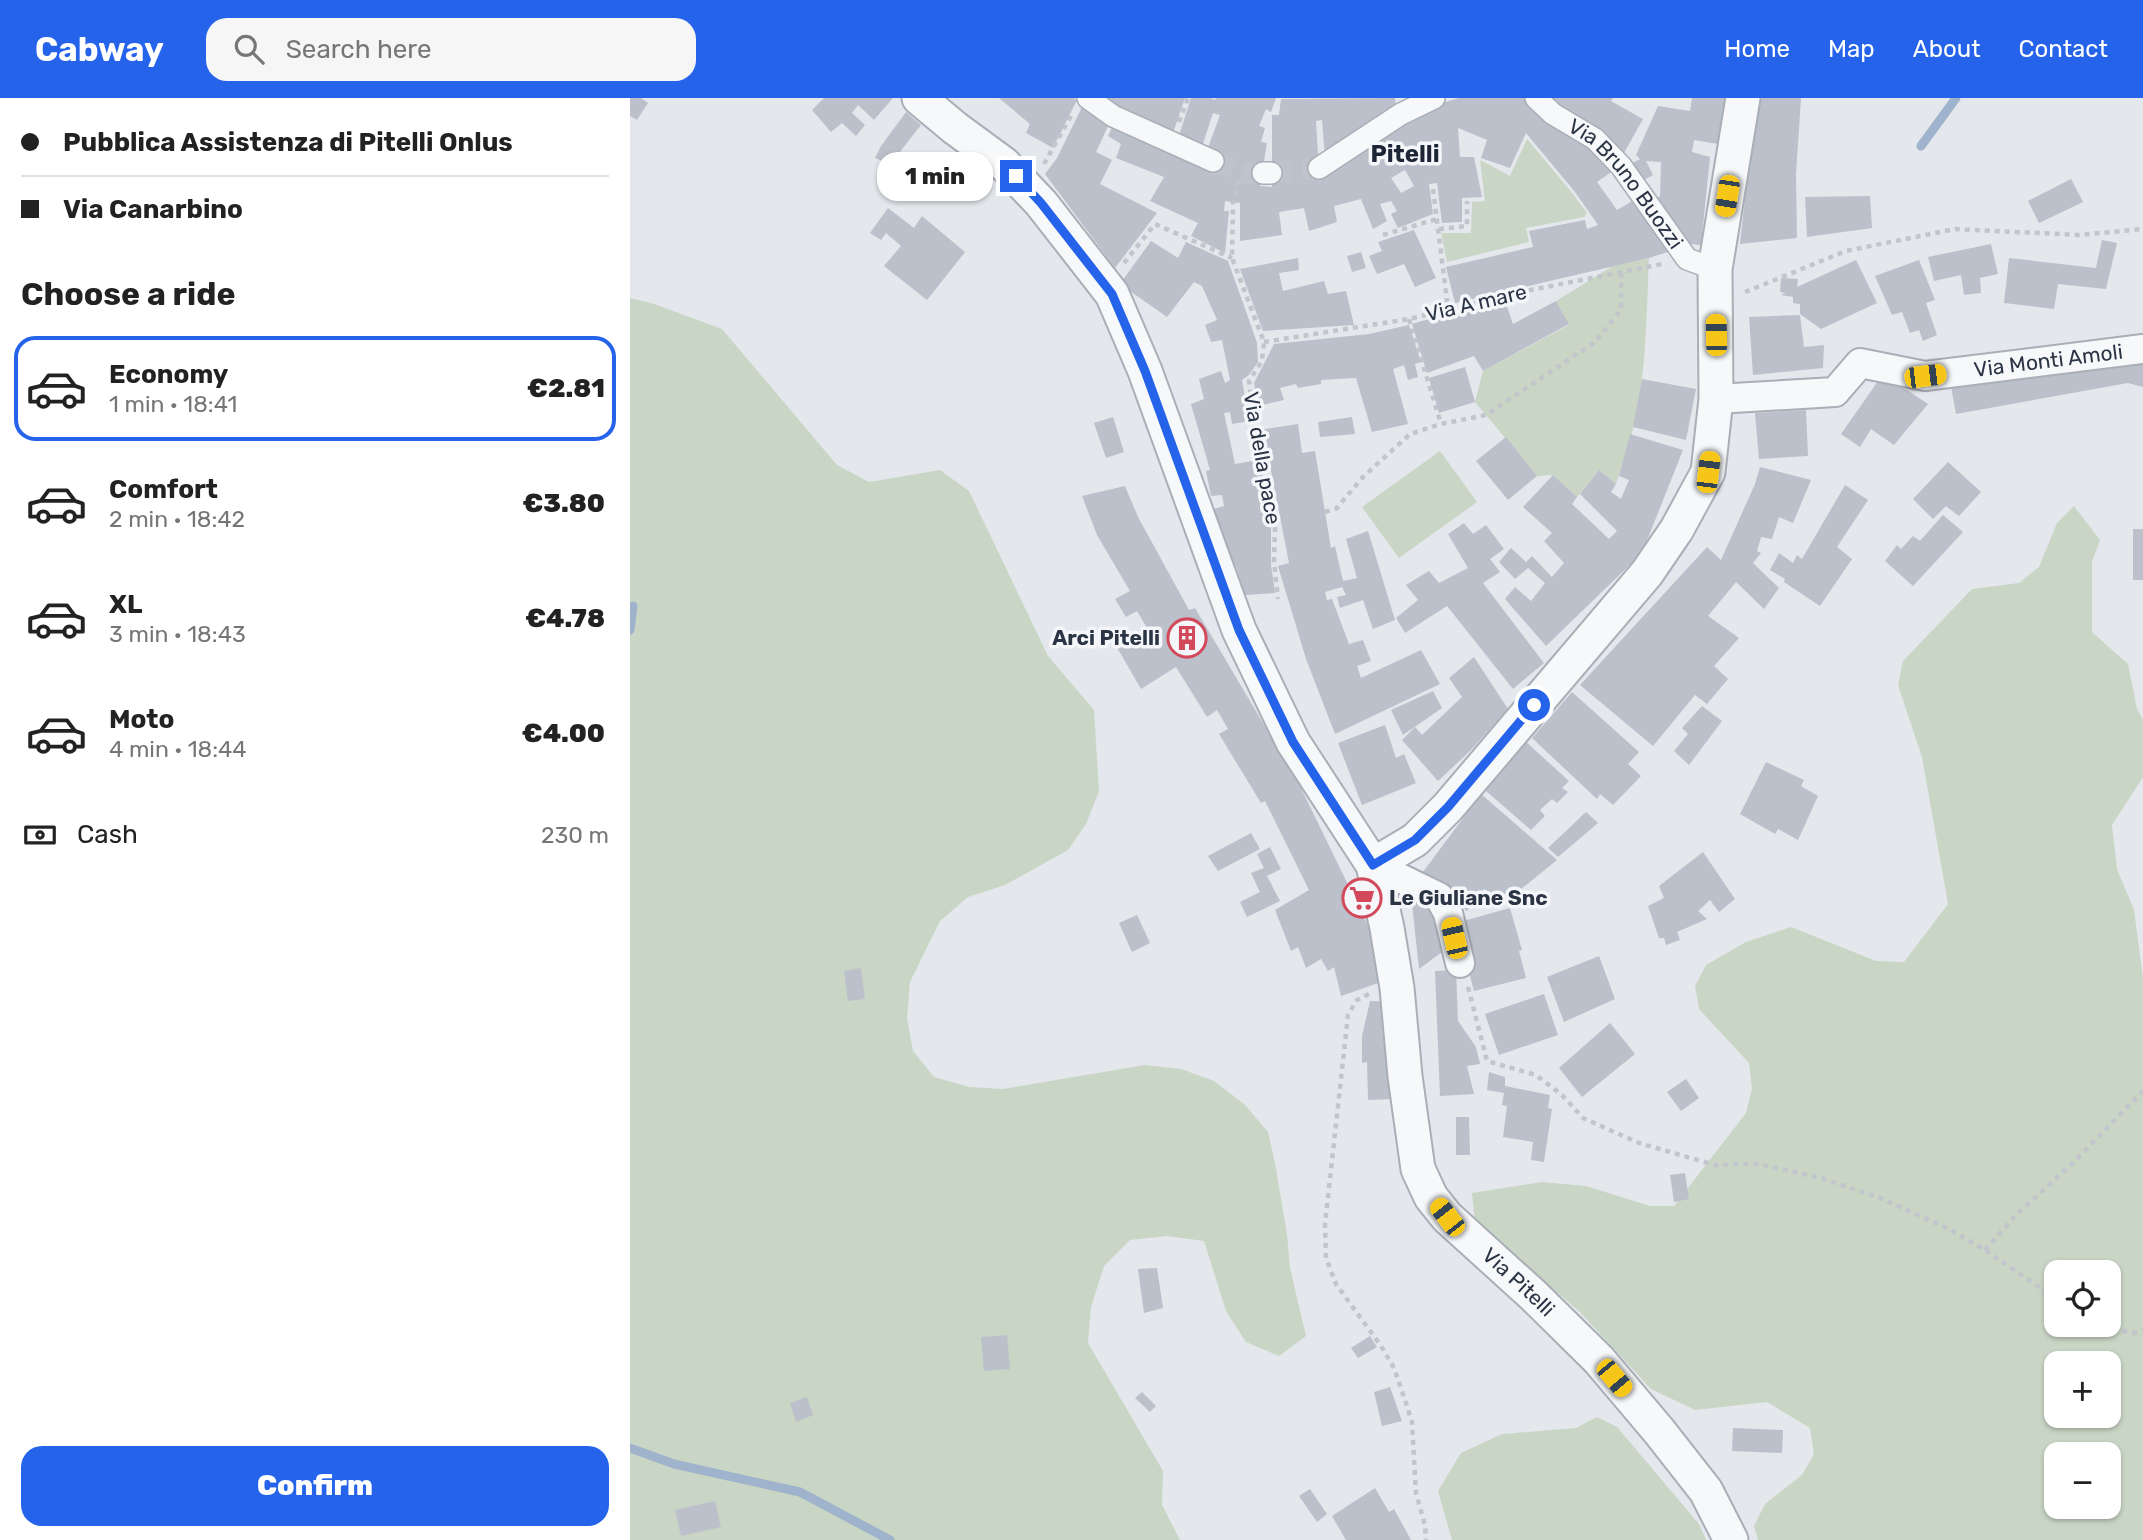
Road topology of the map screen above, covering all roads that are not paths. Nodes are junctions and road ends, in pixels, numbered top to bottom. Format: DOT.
graph roads {
  1 [pos="919,98"];
  2 [pos="1434,98"];
  3 [pos="1535,98"];
  4 [pos="1743,98"];
  5 [pos="1081,104"];
  6 [pos="1213,161"];
  7 [pos="1319,168"];
  8 [pos="1701,264"];
  9 [pos="2143,349"];
  10 [pos="1717,399"];
  11 [pos="1373,865"];
  12 [pos="1460,964"];
  13 [pos="1731,1540"];
  1 -- 11 [label="street"];
  2 -- 7 [label="street"];
  3 -- 8 [label="street, Via Bruno Buozzi"];
  4 -- 8 [label="street"];
  5 -- 6 [label="street"];
  8 -- 10 [label="street"];
  9 -- 10 [label="street, Via Monti Amoli"];
  10 -- 11 [label="street"];
  11 -- 12 [label="street"];
  11 -- 13 [label="street, Via Pitelli"];
}
